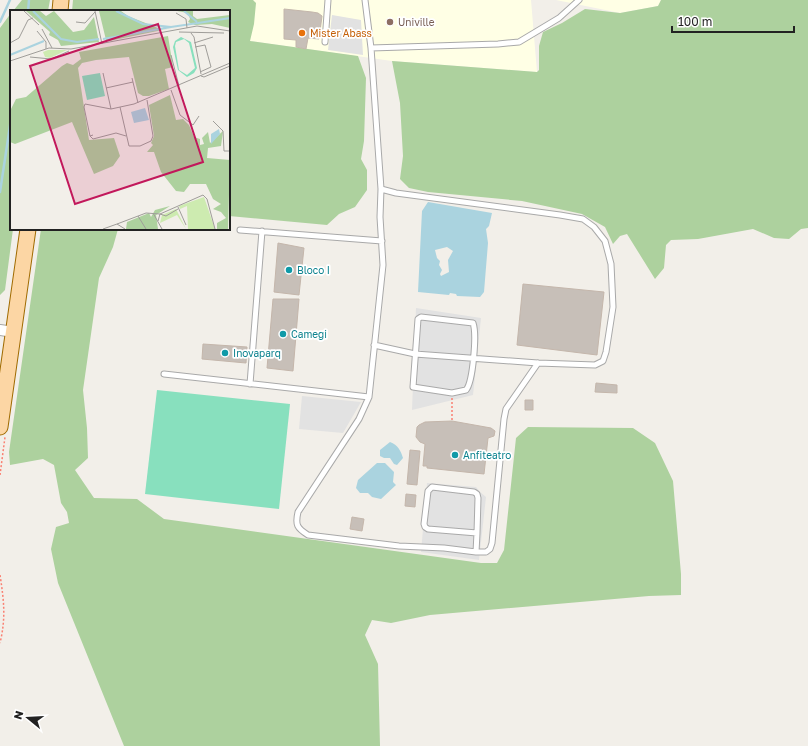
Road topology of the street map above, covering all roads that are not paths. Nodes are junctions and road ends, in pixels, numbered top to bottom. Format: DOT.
graph roads {
  1 [pos="55,0"];
  2 [pos="61,0"];
  3 [pos="327,0"];
  4 [pos="365,0"];
  5 [pos="579,0"];
  6 [pos="53,10"];
  7 [pos="60,10"];
  8 [pos="325,42"];
  9 [pos="371,48"];
  10 [pos="381,189"];
  11 [pos="22,230"];
  12 [pos="28,230"];
  13 [pos="240,230"];
  14 [pos="262,231"];
  15 [pos="382,241"];
  16 [pos="3,330"];
  17 [pos="374,345"];
  18 [pos="415,354"];
  19 [pos="473,359"];
  20 [pos="538,363"];
  21 [pos="164,374"];
  22 [pos="0,380"];
  23 [pos="250,384"];
  24 [pos="369,397"];
  25 [pos="0,426"];
  26 [pos="476,533"];
  27 [pos="476,552"];
  1 -- 6 [label="main road"];
  2 -- 7 [label="main road"];
  3 -- 8 [label="lane"];
  4 -- 9 [label="lane"];
  5 -- 9 [label="lane"];
  9 -- 10 [label="lane"];
  10 -- 15 [label="lane"];
  10 -- 20 [label="lane"];
  11 -- 16 [label="main road"];
  12 -- 25 [label="main road"];
  13 -- 14 [label="lane"];
  14 -- 15 [label="lane"];
  14 -- 23 [label="lane"];
  15 -- 17 [label="lane"];
  16 -- 22 [label="main road"];
  17 -- 18 [label="lane"];
  17 -- 24 [label="lane"];
  18 -- 19 [label="lane"];
  18 -- 19 [label="lane"];
  18 -- 19 [label="lane"];
  19 -- 20 [label="lane"];
  20 -- 27 [label="lane"];
  21 -- 23 [label="lane"];
  23 -- 24 [label="lane"];
  24 -- 27 [label="lane"];
  26 -- 26 [label="lane"];
  26 -- 27 [label="lane"];
}
